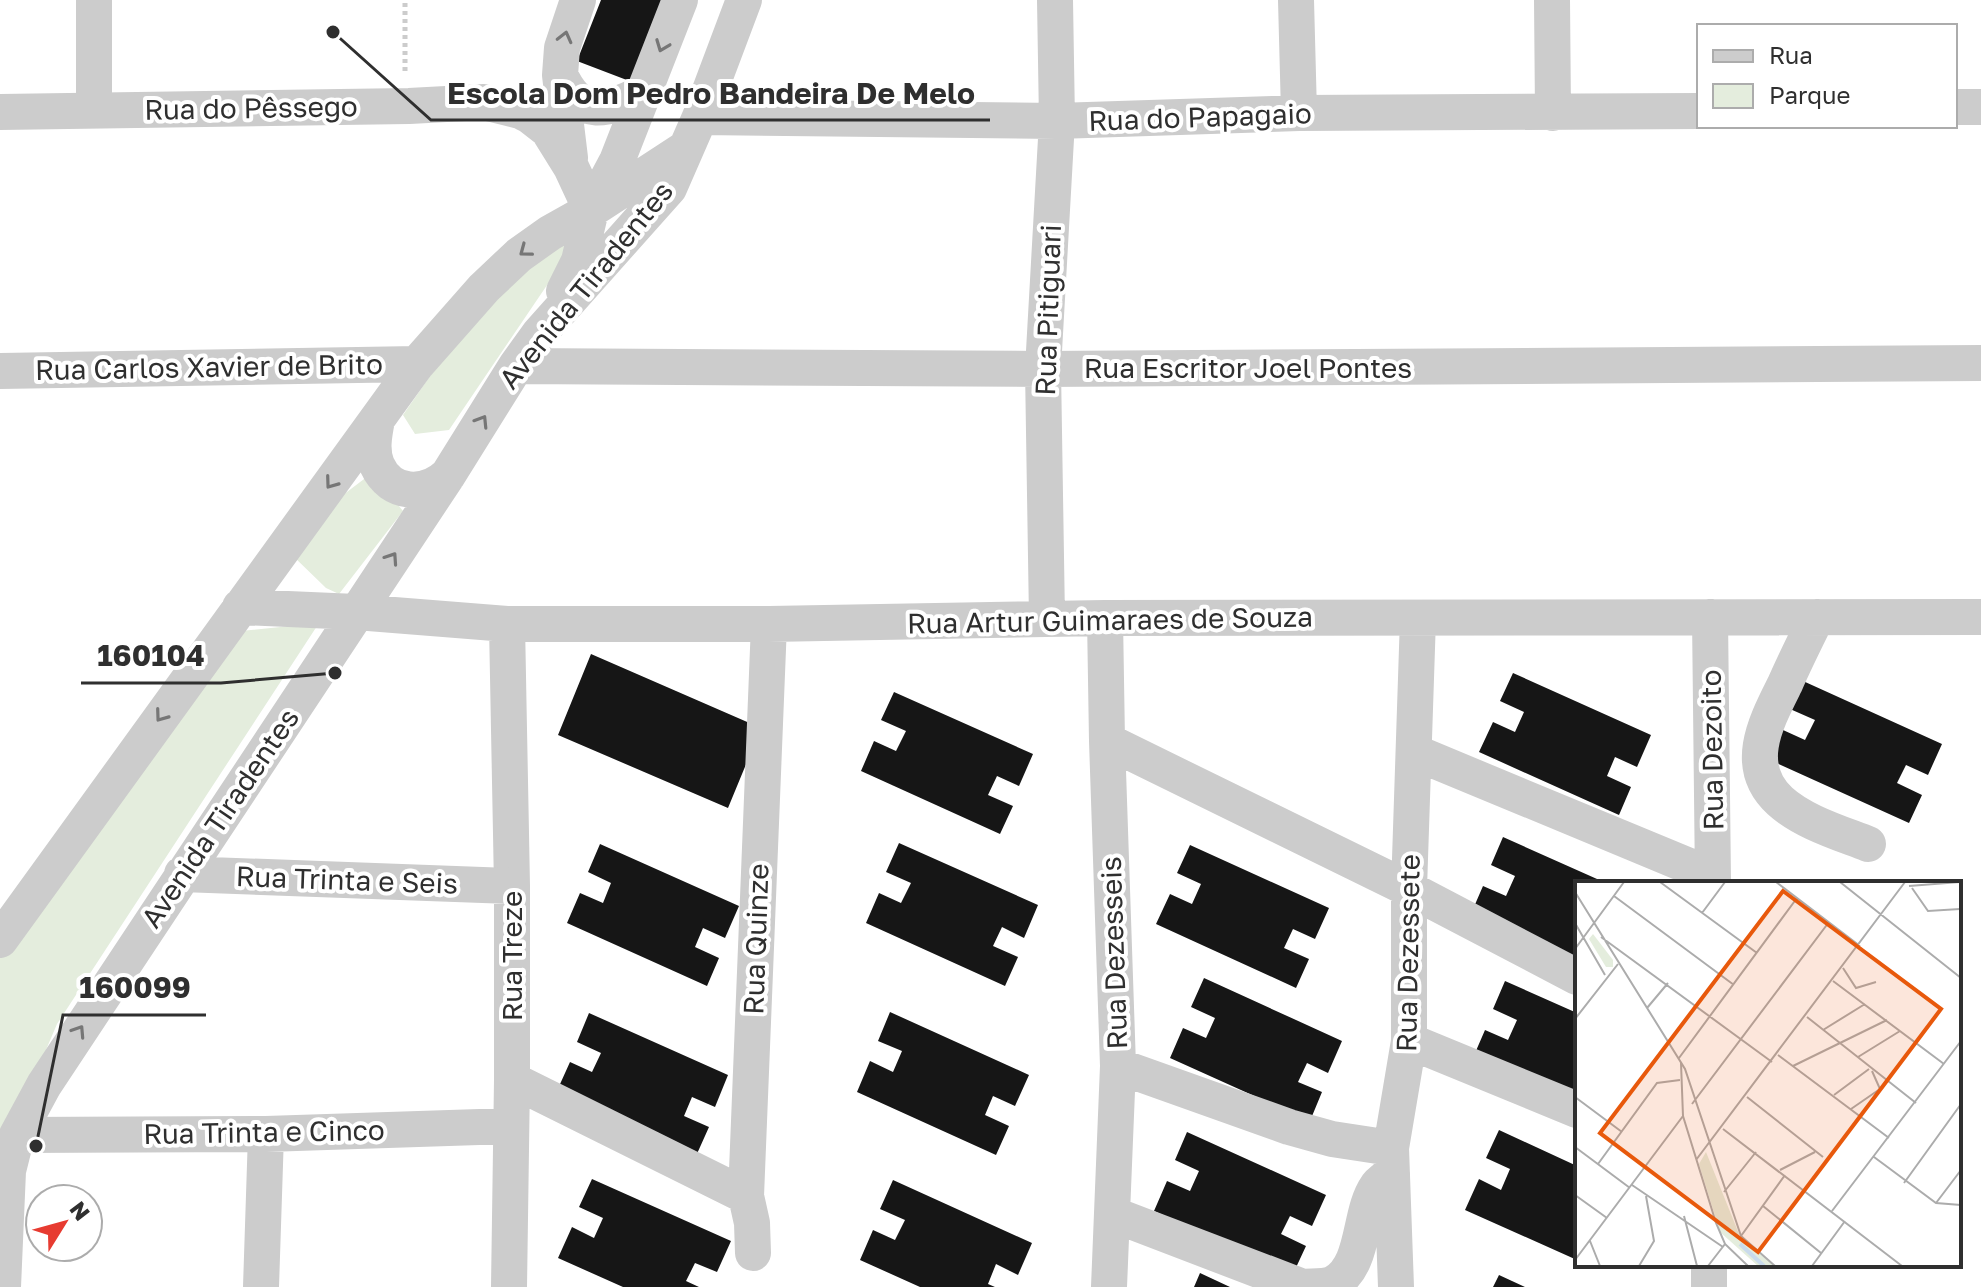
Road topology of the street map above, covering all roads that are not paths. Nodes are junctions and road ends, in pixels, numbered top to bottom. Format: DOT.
graph roads {
  1 [pos="94,0"];
  2 [pos="578,0"];
  3 [pos="680,0"];
  4 [pos="744,0"];
  5 [pos="1055,0"];
  6 [pos="1296,0"];
  7 [pos="1552,0"];
  8 [pos="560,75"];
  9 [pos="645,92"];
  10 [pos="1957,107"];
  11 [pos="1981,107"];
  12 [pos="94,110"];
  13 [pos="1697,111"];
  14 [pos="0,112"];
  15 [pos="1299,113"];
  16 [pos="1553,113"];
  17 [pos="1057,121"];
  18 [pos="693,133"];
  19 [pos="571,167"];
  20 [pos="591,210"];
  21 [pos="539,334"];
  22 [pos="1981,363"];
  23 [pos="417,364"];
  24 [pos="516,366"];
  25 [pos="1043,369"];
  26 [pos="0,371"];
  27 [pos="377,420"];
  28 [pos="448,475"];
  29 [pos="240,607"];
  30 [pos="356,612"];
  31 [pos="1710,617"];
  32 [pos="1817,617"];
  33 [pos="1981,617"];
  34 [pos="1105,618"];
  35 [pos="1418,618"];
  36 [pos="1047,619"];
  37 [pos="507,624"];
  38 [pos="769,624"];
  39 [pos="1107,741"];
  40 [pos="1414,752"];
  41 [pos="1868,844"];
  42 [pos="182,874"];
  43 [pos="1713,879"];
  44 [pos="512,886"];
  45 [pos="1409,889"];
  46 [pos="0,940"];
  47 [pos="1575,976"];
  48 [pos="1409,1041"];
  49 [pos="1118,1066"];
  50 [pos="512,1080"];
  51 [pos="1575,1109"];
  52 [pos="511,1126"];
  53 [pos="266,1134"];
  54 [pos="17,1135"];
  55 [pos="1391,1161"];
  56 [pos="746,1196"];
  57 [pos="1112,1214"];
  58 [pos="753,1253"];
  59 [pos="3,1287"];
  60 [pos="261,1287"];
  61 [pos="509,1287"];
  62 [pos="1109,1287"];
  63 [pos="1396,1287"];
  1 -- 12 [label="street"];
  8 -- 2 [label="street, one-way"];
  3 -- 9 [label="street, one-way"];
  4 -- 18 [label="street, Avenida Tiradentes"];
  5 -- 17 [label="street, Rua Pitiguari"];
  6 -- 15 [label="street"];
  7 -- 16 [label="street"];
  8 -- 9 [label="street"];
  8 -- 19 [label="street"];
  9 -- 20 [label="street"];
  10 -- 11 [label="street"];
  12 -- 14 [label="street, Rua do Pêssego"];
  12 -- 19 [label="street, Rua do Pêssego"];
  13 -- 16 [label="street, Rua do Papagaio"];
  15 -- 16 [label="street, Rua do Papagaio"];
  15 -- 17 [label="street, Rua do Papagaio"];
  17 -- 18 [label="street, Rua do Papagaio"];
  17 -- 25 [label="street, Rua Pitiguari"];
  18 -- 20 [label="street, Avenida Tiradentes"];
  18 -- 21 [label="street, Avenida Tiradentes"];
  19 -- 20 [label="street, Rua do Pêssego"];
  20 -- 21 [label="street"];
  20 -- 23 [label="street, Avenida Tiradentes, one-way"];
  21 -- 24 [label="street, Avenida Tiradentes"];
  22 -- 25 [label="street, Rua Escritor Joel Pontes"];
  23 -- 26 [label="street, Rua Carlos Xavier de Brito"];
  23 -- 27 [label="street, Avenida Tiradentes"];
  24 -- 25 [label="street, Rua Escritor Joel Pontes"];
  28 -- 24 [label="street, Avenida Tiradentes, one-way"];
  25 -- 36 [label="street, Rua Pitiguari"];
  27 -- 28 [label="street"];
  27 -- 29 [label="street, Avenida Tiradentes, one-way"];
  30 -- 28 [label="street, Avenida Tiradentes, one-way"];
  29 -- 30 [label="street, Rua Artur Guimaraes de Souza"];
  29 -- 46 [label="street, Avenida Tiradentes, one-way"];
  30 -- 37 [label="street, Rua Artur Guimaraes de Souza"];
  30 -- 42 [label="street, Avenida Tiradentes"];
  31 -- 32 [label="street, Rua Artur Guimaraes de Souza"];
  31 -- 35 [label="street, Rua Artur Guimaraes de Souza"];
  31 -- 43 [label="street, Rua Dezoito"];
  32 -- 33 [label="street, Rua Artur Guimaraes de Souza"];
  32 -- 41 [label="street"];
  34 -- 35 [label="street, Rua Artur Guimaraes de Souza"];
  34 -- 36 [label="street, Rua Artur Guimaraes de Souza"];
  34 -- 39 [label="street, Rua Dezesseis"];
  35 -- 40 [label="street, Rua Dezessete"];
  36 -- 38 [label="street, Rua Artur Guimaraes de Souza"];
  37 -- 38 [label="street, Rua Artur Guimaraes de Souza"];
  37 -- 44 [label="street, Rua Treze"];
  38 -- 56 [label="street, Rua Quinze"];
  39 -- 45 [label="street"];
  39 -- 49 [label="street, Rua Dezesseis"];
  40 -- 43 [label="street"];
  40 -- 45 [label="street, Rua Dezessete"];
  42 -- 44 [label="street, Rua Trinta e Seis"];
  54 -- 42 [label="street, Avenida Tiradentes, one-way"];
  44 -- 50 [label="street, Rua Treze"];
  45 -- 47 [label="street"];
  45 -- 48 [label="street, Rua Dezessete"];
  48 -- 51 [label="street"];
  48 -- 55 [label="street, Rua Dezessete"];
  49 -- 55 [label="street"];
  49 -- 57 [label="street, Rua Dezesseis"];
  50 -- 52 [label="street, Rua Treze"];
  50 -- 56 [label="street"];
  52 -- 53 [label="street, Rua Trinta e Cinco"];
  52 -- 61 [label="street, Rua Treze"];
  53 -- 54 [label="street, Rua Trinta e Cinco"];
  53 -- 60 [label="street"];
  54 -- 59 [label="street, Avenida Tiradentes"];
  55 -- 57 [label="street"];
  55 -- 63 [label="street, Rua Dezessete"];
  56 -- 58 [label="street, Rua Quinze"];
  57 -- 62 [label="street, Rua Dezesseis"];
}
